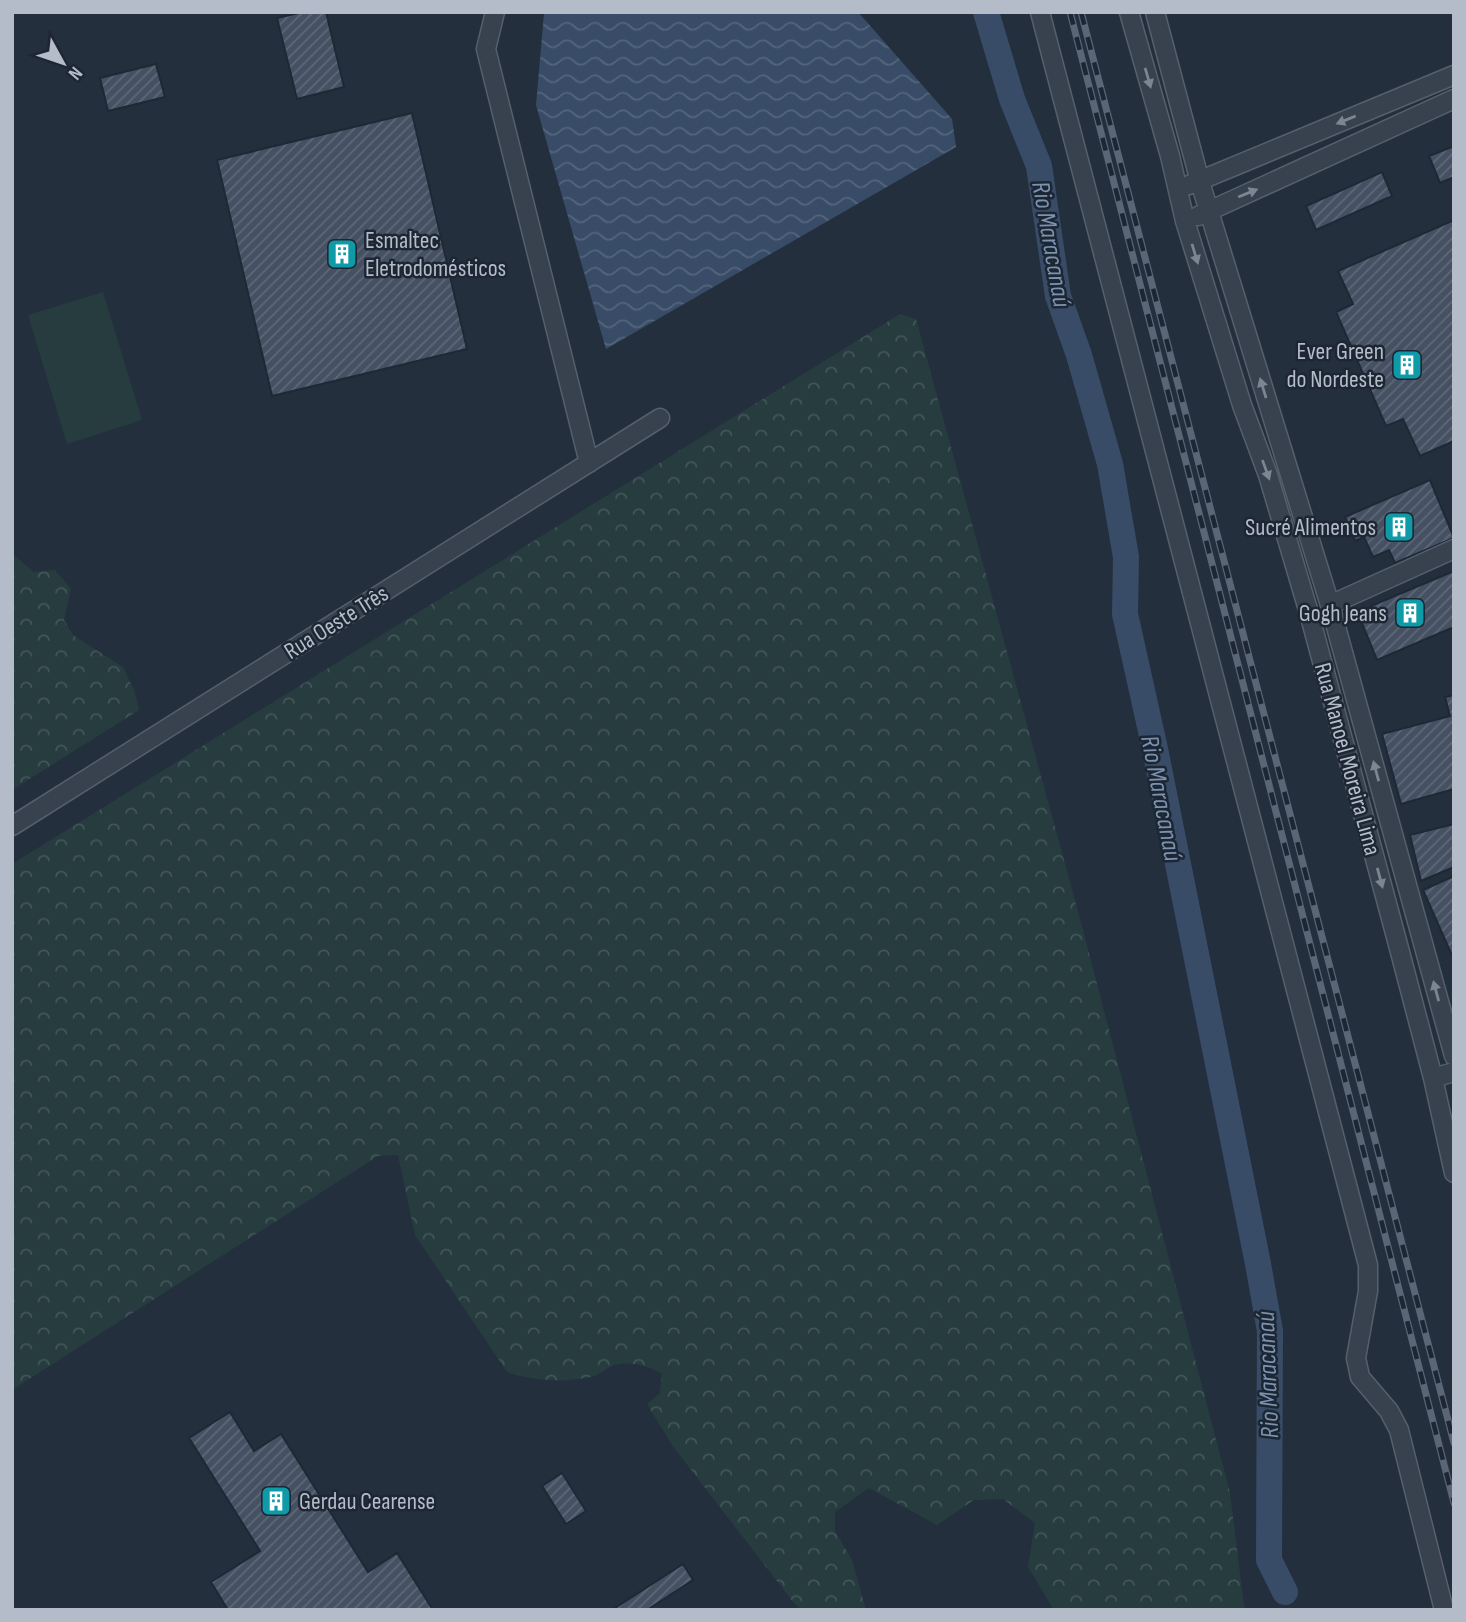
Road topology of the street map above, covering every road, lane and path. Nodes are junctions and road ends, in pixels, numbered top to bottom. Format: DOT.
graph roads {
  1 [pos="495,12"];
  2 [pos="1040,12"];
  3 [pos="1129,12"];
  4 [pos="1155,12"];
  5 [pos="1454,75"];
  6 [pos="1454,99"];
  7 [pos="1379,107"];
  8 [pos="1386,129"];
  9 [pos="1200,182"];
  10 [pos="1176,189"];
  11 [pos="1209,211"];
  12 [pos="1185,221"];
  13 [pos="660,418"];
  14 [pos="589,463"];
  15 [pos="1454,549"];
  16 [pos="1330,605"];
  17 [pos="12,826"];
  18 [pos="1454,1056"];
  19 [pos="1454,1072"];
  20 [pos="1433,1078"];
  21 [pos="1454,1173"];
  22 [pos="1444,1610"];
  1 -- 14 [label="street"];
  2 -- 22 [label="street"];
  3 -- 10 [label="street, Rua Manoel Moreira Lima, one-way"];
  4 -- 9 [label="street, Rua Manoel Moreira Lima"];
  5 -- 7 [label="street"];
  6 -- 8 [label="street"];
  7 -- 8 [label="street"];
  7 -- 9 [label="street, one-way"];
  11 -- 8 [label="street, one-way"];
  9 -- 10 [label="street"];
  9 -- 11 [label="street, Rua Manoel Moreira Lima"];
  10 -- 12 [label="street, Rua Manoel Moreira Lima"];
  11 -- 12 [label="street"];
  16 -- 11 [label="street, Rua Manoel Moreira Lima, one-way"];
  12 -- 20 [label="street, Rua Manoel Moreira Lima, one-way"];
  13 -- 14 [label="street, Rua Oeste Três"];
  14 -- 17 [label="street, Rua Oeste Três"];
  15 -- 16 [label="street"];
  18 -- 16 [label="street, Rua Manoel Moreira Lima, one-way"];
  19 -- 20 [label="street"];
  20 -- 21 [label="street, Rua Manoel Moreira Lima"];
}
